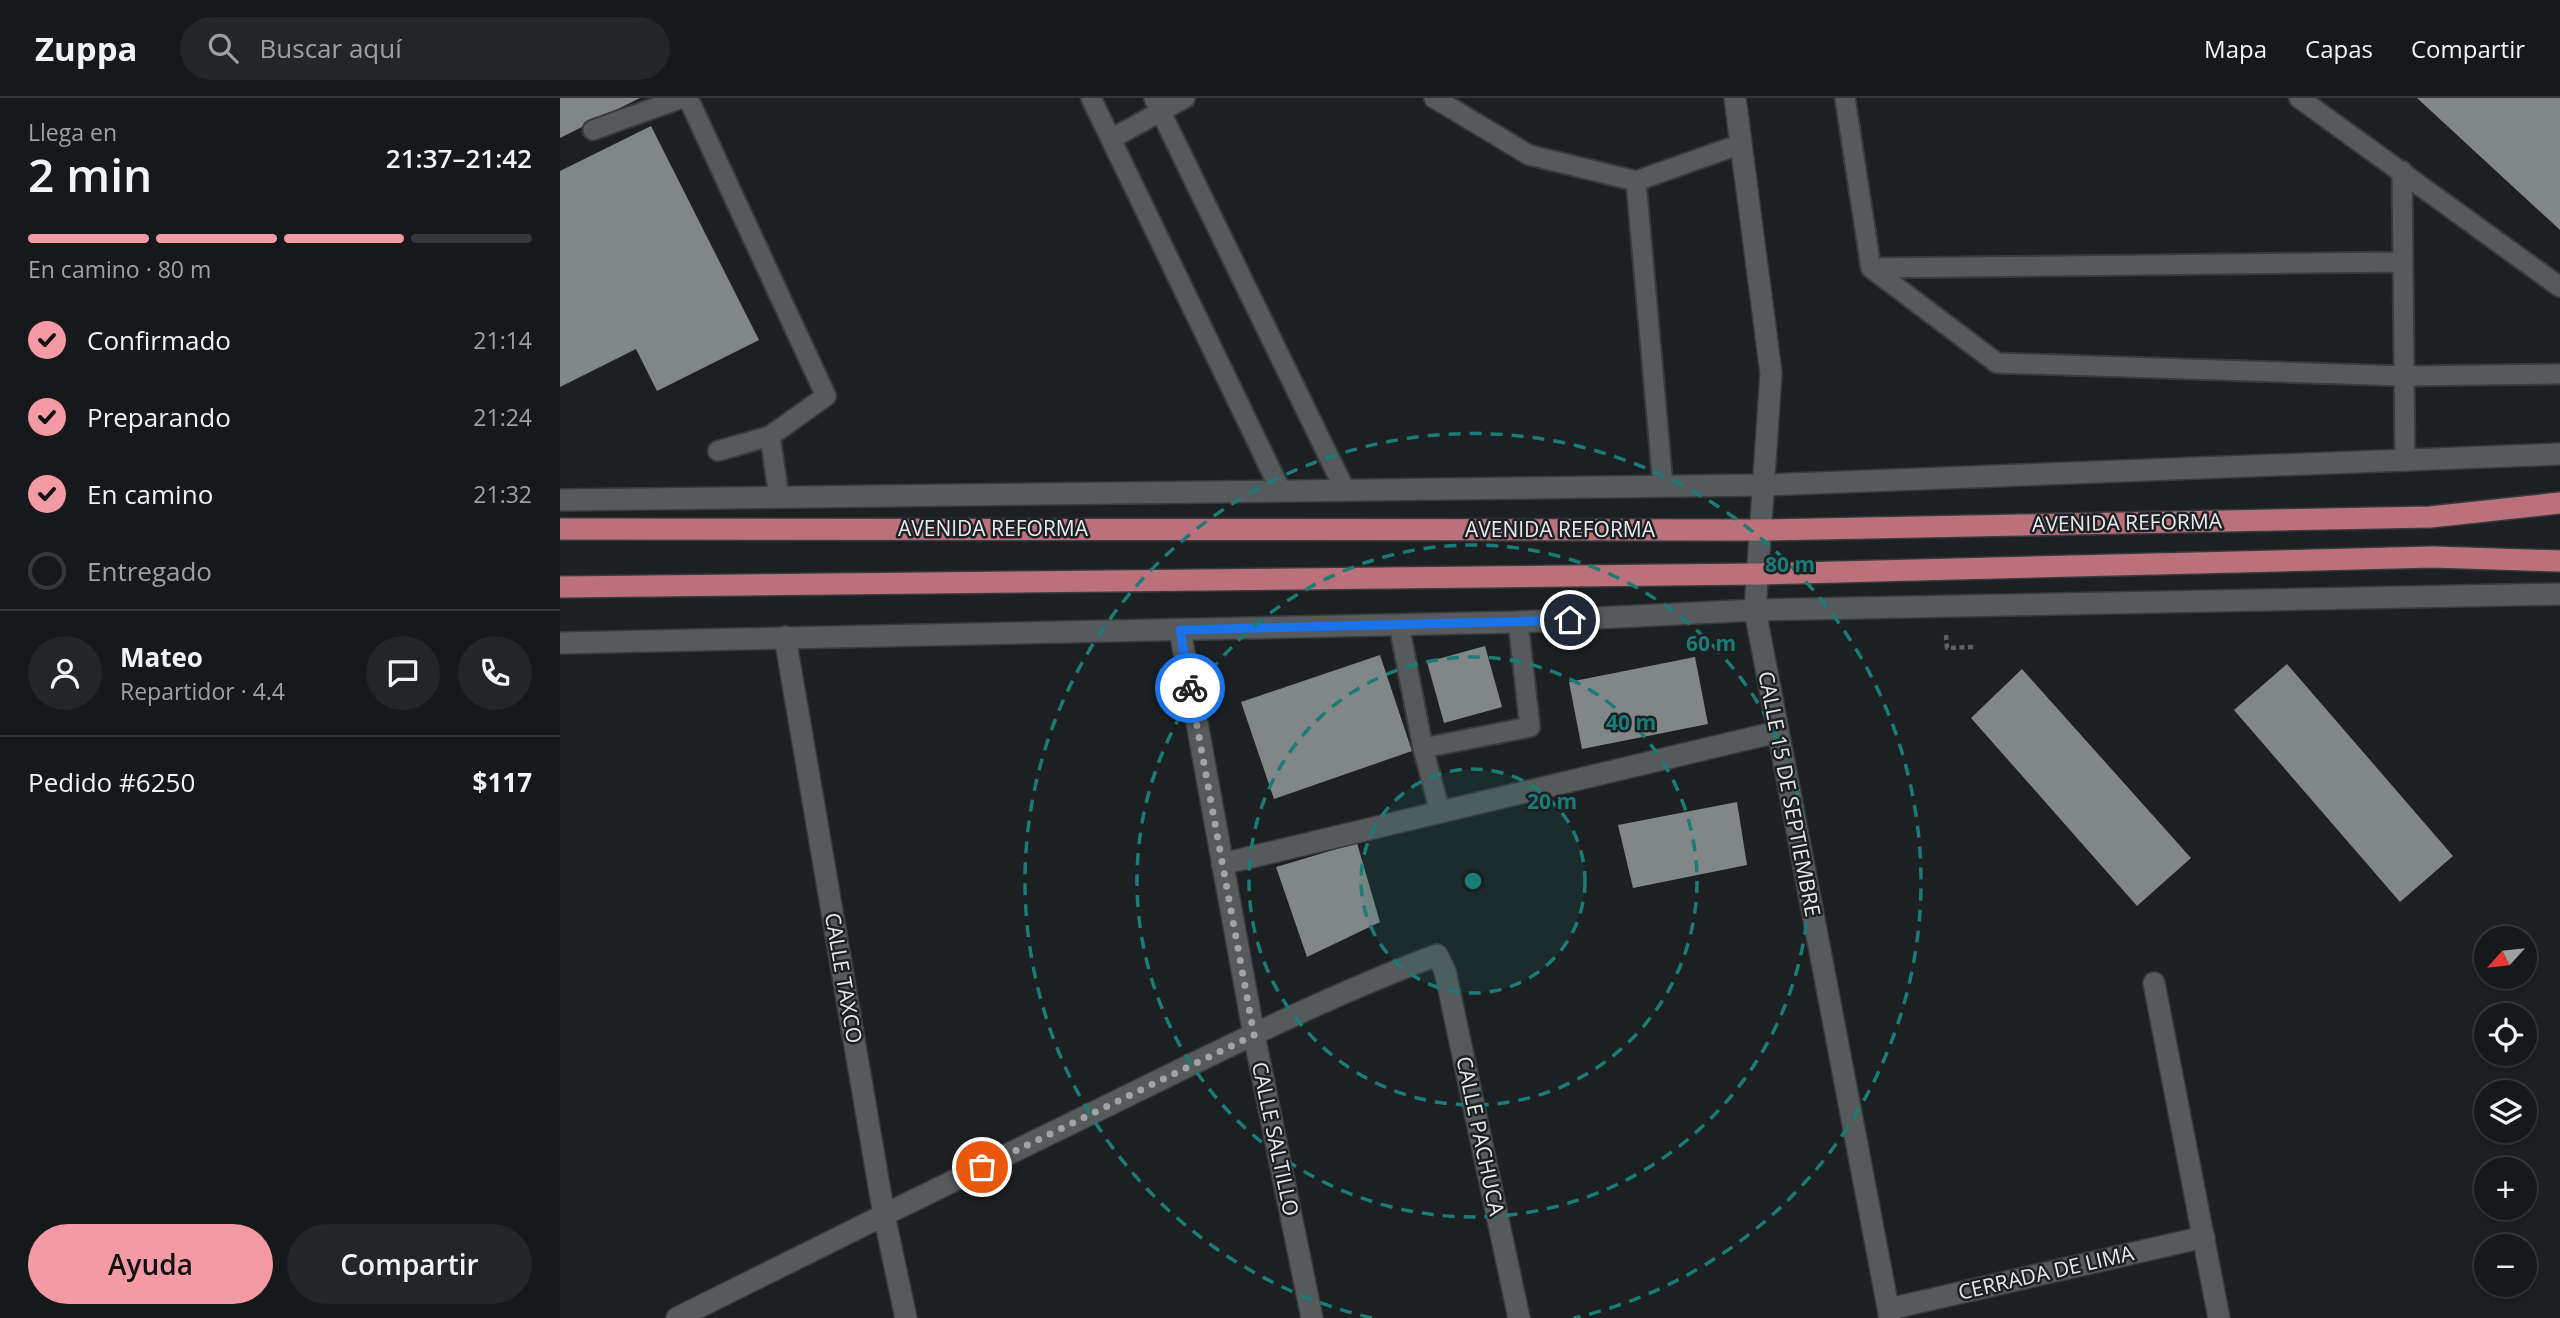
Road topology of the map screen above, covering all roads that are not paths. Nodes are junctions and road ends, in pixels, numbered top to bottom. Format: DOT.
graph roads {
  1 [pos="682,98"];
  2 [pos="688,98"];
  3 [pos="1091,98"];
  4 [pos="1185,98"];
  5 [pos="1434,98"];
  6 [pos="1735,98"];
  7 [pos="1845,98"];
  8 [pos="2299,98"];
  9 [pos="1157,104"];
  10 [pos="593,130"];
  11 [pos="1111,139"];
  12 [pos="1741,144"];
  13 [pos="2402,171"];
  14 [pos="1636,181"];
  15 [pos="2403,262"];
  16 [pos="1871,268"];
  17 [pos="2560,287"];
  18 [pos="2560,374"];
  19 [pos="2404,376"];
  20 [pos="770,436"];
  21 [pos="718,451"];
  22 [pos="2560,454"];
  23 [pos="2405,461"];
  24 [pos="1765,485"];
  25 [pos="1663,486"];
  26 [pos="1345,490"];
  27 [pos="1281,491"];
  28 [pos="779,497"];
  29 [pos="560,500"];
  30 [pos="2560,503"];
  31 [pos="560,529"];
  32 [pos="1761,530"];
  33 [pos="2560,561"];
  34 [pos="1758,574"];
  35 [pos="560,587"];
  36 [pos="2560,594"];
  37 [pos="1755,610"];
  38 [pos="1518,622"];
  39 [pos="1399,625"];
  40 [pos="1180,630"];
  41 [pos="785,637"];
  42 [pos="560,643"];
  43 [pos="1777,732"];
  44 [pos="1423,748"];
  45 [pos="1440,812"];
  46 [pos="1222,864"];
  47 [pos="2154,983"];
  48 [pos="1254,1035"];
  49 [pos="884,1214"];
  50 [pos="2204,1237"];
  51 [pos="1889,1314"];
  52 [pos="677,1318"];
  53 [pos="906,1318"];
  54 [pos="1312,1318"];
  55 [pos="1518,1318"];
  56 [pos="2219,1318"];
  1 -- 10 [label="lane"];
  2 -- 20 [label="lane"];
  3 -- 11 [label="lane"];
  4 -- 9 [label="lane"];
  5 -- 14 [label="lane"];
  6 -- 12 [label="street, CALLE 15 DE SEPTIEMBRE"];
  7 -- 16 [label="lane"];
  8 -- 13 [label="lane"];
  9 -- 11 [label="lane"];
  9 -- 26 [label="lane"];
  11 -- 27 [label="lane"];
  12 -- 14 [label="lane"];
  12 -- 24 [label="street, CALLE 15 DE SEPTIEMBRE"];
  13 -- 15 [label="lane"];
  13 -- 17 [label="lane"];
  14 -- 25 [label="lane"];
  15 -- 16 [label="lane"];
  15 -- 19 [label="lane"];
  16 -- 19 [label="lane"];
  18 -- 19 [label="lane"];
  19 -- 23 [label="lane"];
  20 -- 21 [label="lane"];
  20 -- 28 [label="lane"];
  22 -- 23 [label="street, AVENIDA REFORMA"];
  23 -- 24 [label="street, AVENIDA REFORMA"];
  24 -- 25 [label="street, AVENIDA REFORMA"];
  24 -- 32 [label="street, CALLE 15 DE SEPTIEMBRE"];
  25 -- 26 [label="street, AVENIDA REFORMA"];
  26 -- 27 [label="street, AVENIDA REFORMA"];
  27 -- 28 [label="street, AVENIDA REFORMA"];
  28 -- 29 [label="street, AVENIDA REFORMA"];
  30 -- 32 [label="main road, AVENIDA REFORMA"];
  31 -- 32 [label="main road, AVENIDA REFORMA"];
  32 -- 34 [label="street, CALLE 15 DE SEPTIEMBRE"];
  33 -- 34 [label="main road, AVENIDA REFORMA"];
  34 -- 35 [label="main road, AVENIDA REFORMA"];
  34 -- 37 [label="street, CALLE 15 DE SEPTIEMBRE"];
  36 -- 37 [label="street"];
  37 -- 38 [label="street"];
  37 -- 43 [label="street, CALLE 15 DE SEPTIEMBRE"];
  38 -- 39 [label="street"];
  38 -- 44 [label="lane"];
  39 -- 40 [label="street"];
  39 -- 44 [label="lane"];
  40 -- 41 [label="street"];
  40 -- 46 [label="street, CALLE SALTILLO"];
  41 -- 42 [label="street"];
  41 -- 49 [label="street, CALLE TAXCO"];
  43 -- 45 [label="street"];
  43 -- 51 [label="street, CALLE 15 DE SEPTIEMBRE"];
  44 -- 45 [label="lane"];
  45 -- 46 [label="street"];
  46 -- 48 [label="street, CALLE SALTILLO"];
  47 -- 50 [label="street"];
  48 -- 49 [label="street"];
  48 -- 54 [label="street, CALLE SALTILLO"];
  48 -- 55 [label="street, CALLE PACHUCA"];
  49 -- 52 [label="street"];
  49 -- 53 [label="street, CALLE TAXCO"];
  50 -- 51 [label="street, CERRADA DE LIMA"];
  50 -- 56 [label="street"];
}
